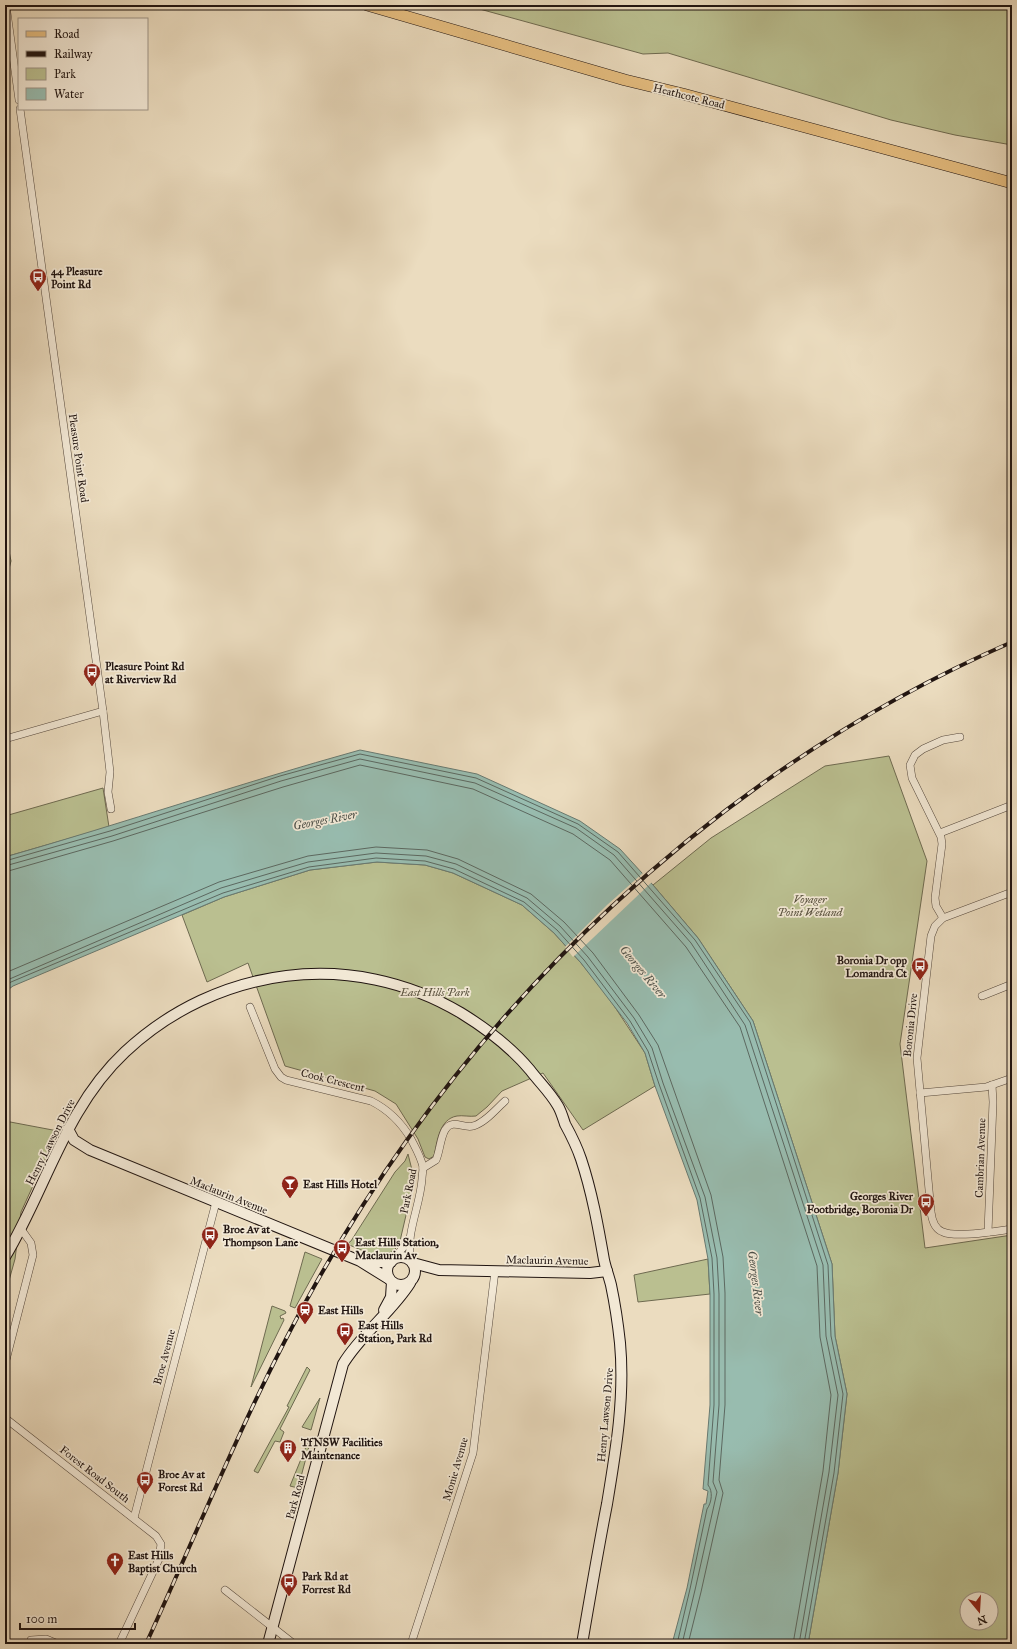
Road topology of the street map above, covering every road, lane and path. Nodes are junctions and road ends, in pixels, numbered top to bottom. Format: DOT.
graph roads {
  1 [pos="6,5"];
  2 [pos="367,5"];
  3 [pos="18,93"];
  4 [pos="20,110"];
  5 [pos="1012,183"];
  6 [pos="102,711"];
  7 [pos="960,737"];
  8 [pos="5,739"];
  9 [pos="1012,805"];
  10 [pos="111,809"];
  11 [pos="940,833"];
  12 [pos="1012,892"];
  13 [pos="943,918"];
  14 [pos="1012,984"];
  15 [pos="982,996"];
  16 [pos="250,1007"];
  17 [pos="1012,1078"];
  18 [pos="992,1085"];
  19 [pos="920,1093"];
  20 [pos="505,1101"];
  21 [pos="68,1129"];
  22 [pos="58,1148"];
  23 [pos="90,1150"];
  24 [pos="423,1168"];
  25 [pos="216,1202"];
  26 [pos="21,1229"];
  27 [pos="1012,1229"];
  28 [pos="988,1232"];
  29 [pos="409,1240"];
  30 [pos="5,1257"];
  31 [pos="392,1260"];
  32 [pos="360,1261"];
  33 [pos="412,1262"];
  34 [pos="439,1270"];
  35 [pos="495,1271"];
  36 [pos="607,1271"];
  37 [pos="391,1281"];
  38 [pos="412,1281"];
  39 [pos="378,1320"];
  40 [pos="5,1364"];
  41 [pos="5,1418"];
  42 [pos="134,1518"];
  43 [pos="225,1590"];
  44 [pos="273,1629"];
  45 [pos="31,1640"];
  46 [pos="58,1644"];
  47 [pos="119,1644"];
  48 [pos="268,1644"];
  49 [pos="294,1644"];
  50 [pos="411,1644"];
  51 [pos="582,1644"];
  1 -- 3 [label="street"];
  2 -- 5 [label="main road, Heathcote Road"];
  4 -- 6 [label="street, Pleasure Point Road"];
  6 -- 8 [label="street"];
  6 -- 10 [label="street, Pleasure Point Road"];
  7 -- 11 [label="street"];
  9 -- 11 [label="street"];
  11 -- 13 [label="street"];
  12 -- 13 [label="street"];
  13 -- 19 [label="street, Boronia Drive"];
  14 -- 15 [label="street"];
  16 -- 24 [label="street, Cook Crescent"];
  17 -- 18 [label="street"];
  18 -- 19 [label="street"];
  18 -- 28 [label="street, Cambrian Avenue"];
  19 -- 28 [label="street, Boronia Drive"];
  20 -- 24 [label="street, Park Road"];
  21 -- 22 [label="main road, Henry Lawson Drive"];
  21 -- 23 [label="main road, Maclaurin Avenue"];
  21 -- 36 [label="main road, Henry Lawson Drive"];
  22 -- 23 [label="main road, Maclaurin Avenue"];
  22 -- 26 [label="main road, Henry Lawson Drive"];
  23 -- 25 [label="main road, Maclaurin Avenue"];
  24 -- 29 [label="street, Park Road"];
  25 -- 32 [label="main road, Maclaurin Avenue"];
  25 -- 42 [label="street, Broe Avenue"];
  26 -- 30 [label="main road, Henry Lawson Drive"];
  26 -- 40 [label="street"];
  27 -- 28 [label="street"];
  29 -- 31 [label="street, Park Road"];
  29 -- 33 [label="street, Park Road"];
  31 -- 32 [label="main road, Maclaurin Avenue"];
  31 -- 33 [label="main road"];
  31 -- 37 [label="main road"];
  32 -- 37 [label="main road, Maclaurin Avenue"];
  33 -- 34 [label="main road, Maclaurin Avenue"];
  33 -- 38 [label="main road"];
  34 -- 35 [label="main road, Maclaurin Avenue"];
  34 -- 38 [label="main road, Maclaurin Avenue"];
  35 -- 36 [label="main road, Maclaurin Avenue"];
  35 -- 50 [label="street, Monie Avenue"];
  36 -- 51 [label="main road, Henry Lawson Drive"];
  37 -- 38 [label="main road"];
  37 -- 39 [label="main road, Park Road"];
  38 -- 39 [label="main road, Park Road"];
  39 -- 44 [label="main road, Park Road"];
  41 -- 42 [label="street, Forest Road South"];
  42 -- 47 [label="street, Forest Road South"];
  43 -- 44 [label="street"];
  44 -- 48 [label="main road, Park Road"];
  44 -- 49 [label="street"];
  45 -- 46 [label="street"];
}
